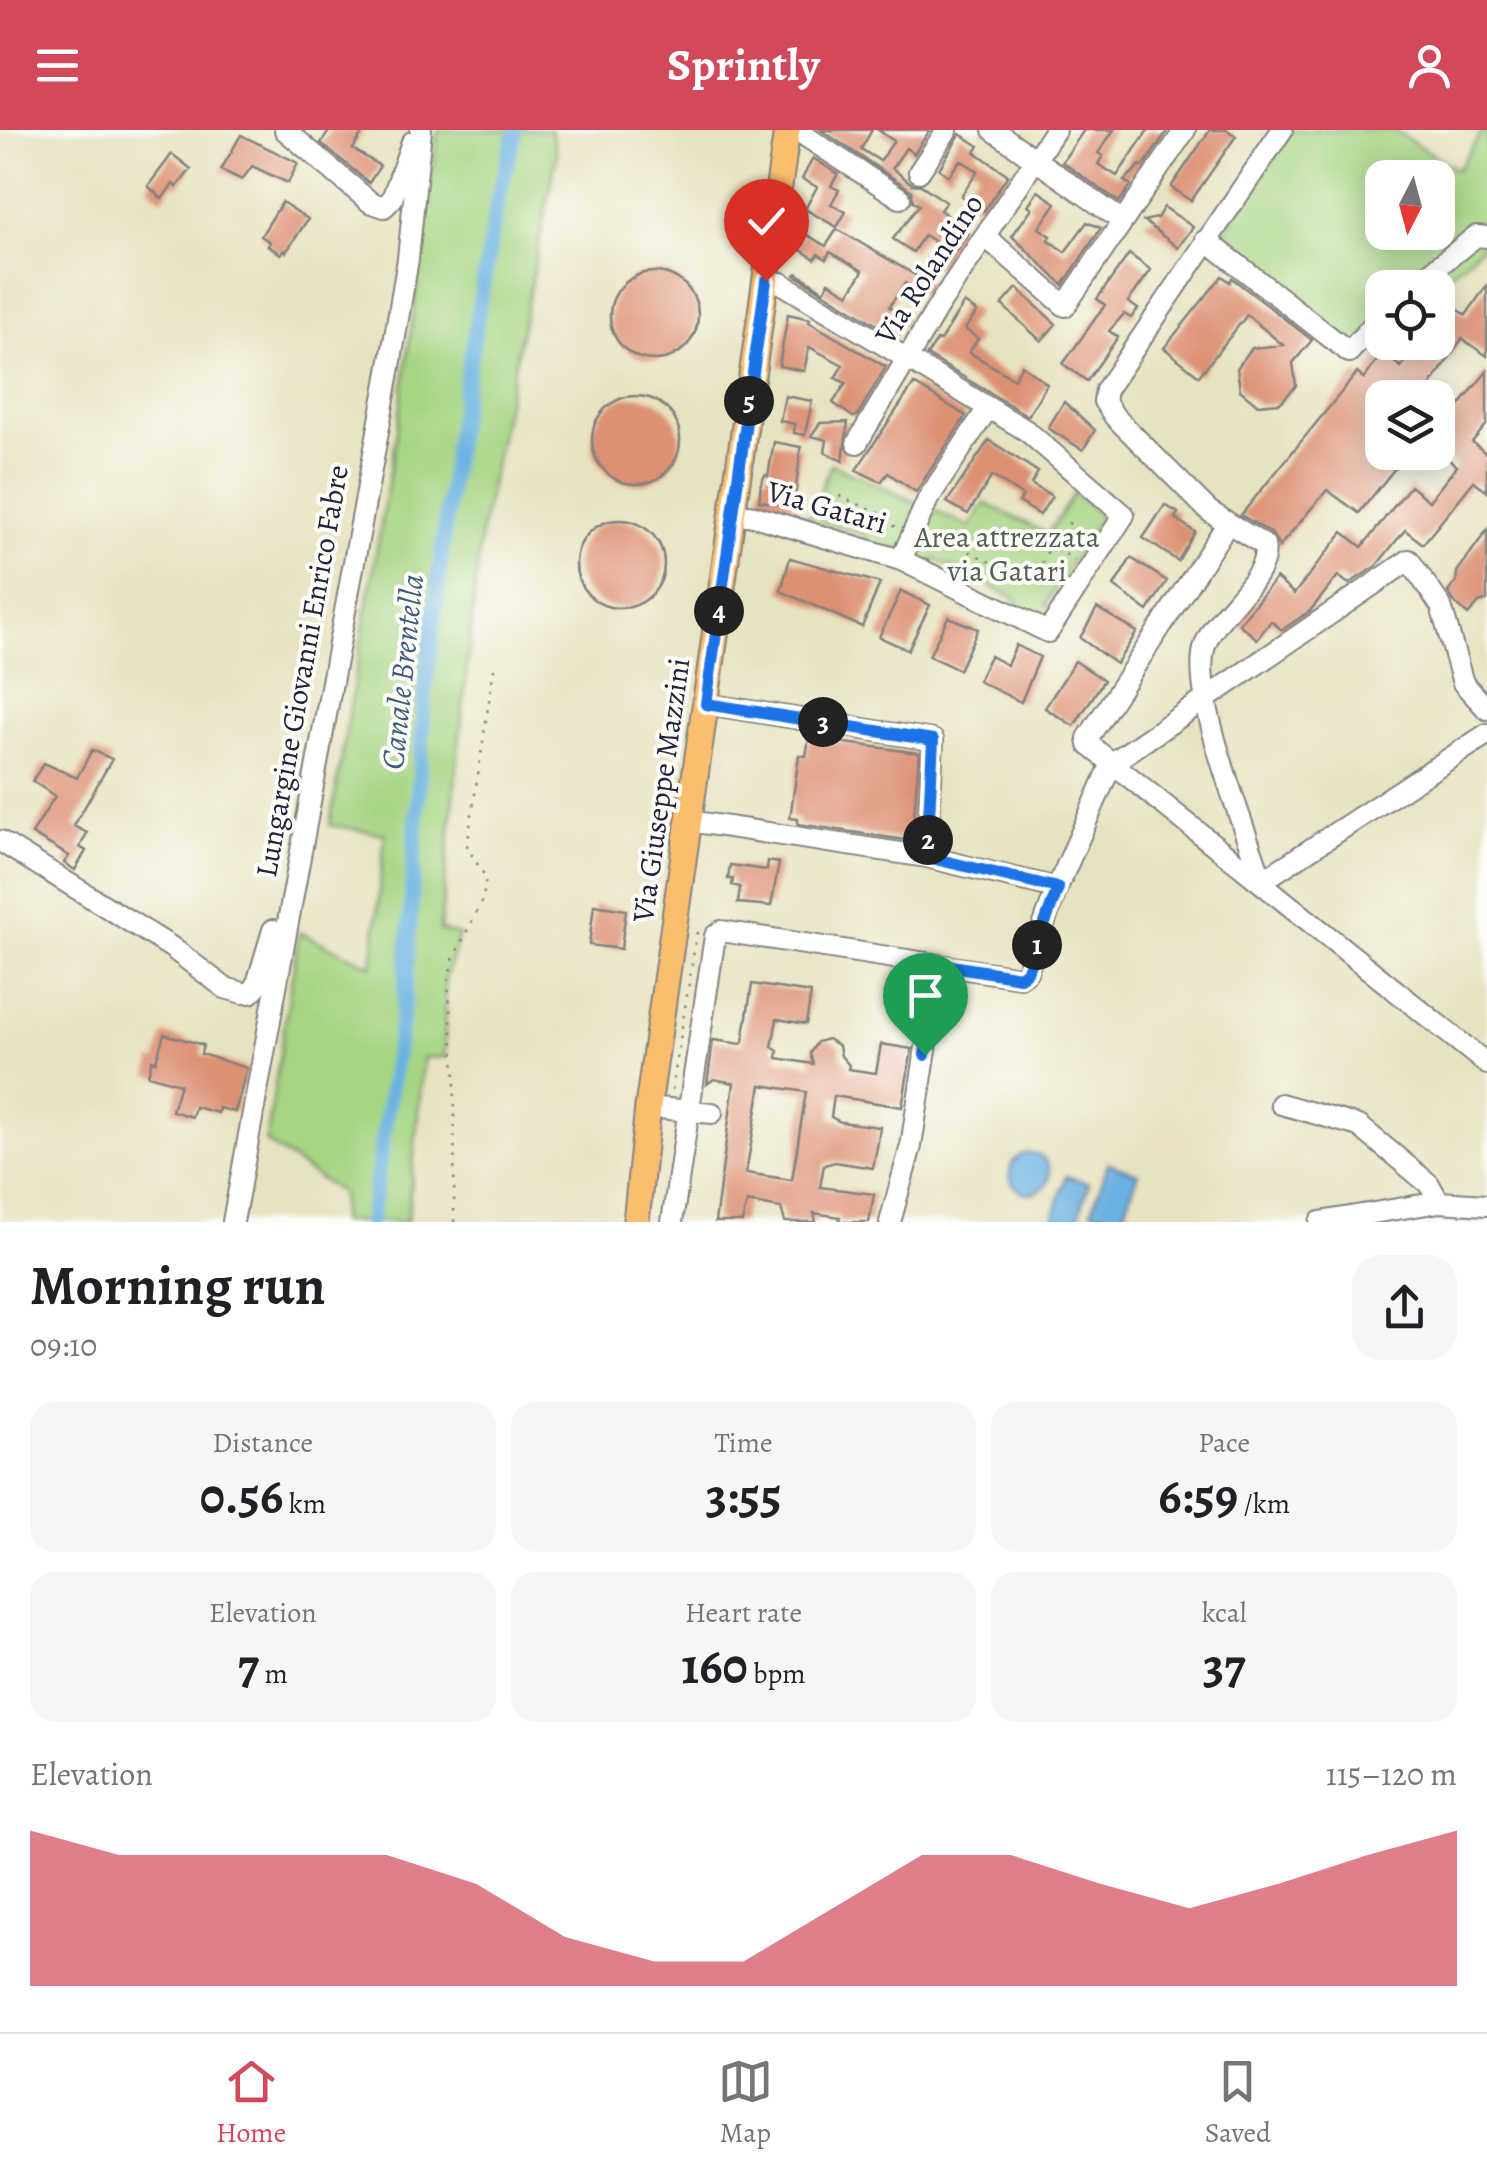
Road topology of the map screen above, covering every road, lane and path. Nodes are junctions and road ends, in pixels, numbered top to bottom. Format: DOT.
graph roads {
  1 [pos="285,130"];
  2 [pos="419,130"];
  3 [pos="787,130"];
  4 [pos="796,130"];
  5 [pos="947,130"];
  6 [pos="992,130"];
  7 [pos="1056,130"];
  8 [pos="1185,130"];
  9 [pos="1282,130"];
  10 [pos="1036,158"];
  11 [pos="919,172"];
  12 [pos="900,198"];
  13 [pos="1121,220"];
  14 [pos="985,236"];
  15 [pos="1487,237"];
  16 [pos="1206,240"];
  17 [pos="1434,270"];
  18 [pos="766,281"];
  19 [pos="1365,334"];
  20 [pos="907,357"];
  21 [pos="988,408"];
  22 [pos="857,443"];
  23 [pos="839,496"];
  24 [pos="733,513"];
  25 [pos="1070,522"];
  26 [pos="1228,522"];
  27 [pos="1054,549"];
  28 [pos="905,550"];
  29 [pos="1090,568"];
  30 [pos="494,668"];
  31 [pos="1207,699"];
  32 [pos="706,704"];
  33 [pos="1487,708"];
  34 [pos="1487,734"];
  35 [pos="1112,763"];
  36 [pos="689,820"];
  37 [pos="0,840"];
  38 [pos="927,857"];
  39 [pos="1262,881"];
  40 [pos="1058,888"];
  41 [pos="287,920"];
  42 [pos="939,964"];
  43 [pos="1487,1064"];
  44 [pos="1281,1104"];
  45 [pos="648,1107"];
  46 [pos="688,1112"];
  47 [pos="712,1113"];
  48 [pos="1439,1202"];
  49 [pos="1487,1205"];
  50 [pos="234,1222"];
  51 [pos="454,1222"];
  52 [pos="636,1222"];
  53 [pos="672,1222"];
  54 [pos="890,1222"];
  55 [pos="1320,1222"];
  1 -- 2 [label="street"];
  2 -- 41 [label="street, Lungargine Giovanni Enrico Fabre"];
  3 -- 18 [label="main road, Via Giuseppe Mazzini"];
  4 -- 12 [label="street"];
  5 -- 11 [label="street"];
  6 -- 10 [label="street"];
  7 -- 10 [label="street, Via Rolandino"];
  8 -- 13 [label="street"];
  9 -- 16 [label="street"];
  10 -- 13 [label="street"];
  10 -- 14 [label="street, Via Rolandino"];
  13 -- 14 [label="street"];
  14 -- 20 [label="street, Via Rolandino"];
  15 -- 17 [label="street"];
  16 -- 19 [label="street"];
  16 -- 26 [label="street"];
  18 -- 20 [label="street"];
  18 -- 24 [label="main road, Via Giuseppe Mazzini"];
  20 -- 21 [label="street"];
  20 -- 22 [label="street, Via Rolandino"];
  21 -- 28 [label="street"];
  21 -- 29 [label="street, Via Gatari"];
  23 -- 28 [label="path"];
  24 -- 28 [label="street, Via Gatari"];
  24 -- 32 [label="main road, Via Giuseppe Mazzini"];
  25 -- 27 [label="path"];
  26 -- 31 [label="street"];
  26 -- 35 [label="street"];
  27 -- 28 [label="path"];
  27 -- 29 [label="path"];
  28 -- 29 [label="street, Via Gatari"];
  30 -- 51 [label="path"];
  31 -- 33 [label="street"];
  31 -- 35 [label="street"];
  31 -- 39 [label="street"];
  32 -- 36 [label="main road, Via Giuseppe Mazzini"];
  32 -- 38 [label="street"];
  34 -- 39 [label="street"];
  35 -- 39 [label="street"];
  35 -- 40 [label="street"];
  36 -- 38 [label="street"];
  36 -- 45 [label="main road, Via Giuseppe Mazzini"];
  37 -- 41 [label="street"];
  38 -- 40 [label="street"];
  39 -- 43 [label="street"];
  40 -- 42 [label="street"];
  41 -- 50 [label="street, Lungargine Giovanni Enrico Fabre"];
  42 -- 46 [label="street"];
  42 -- 54 [label="street"];
  44 -- 48 [label="street"];
  45 -- 46 [label="street"];
  45 -- 52 [label="main road, Via Giuseppe Mazzini"];
  46 -- 47 [label="street"];
  46 -- 53 [label="street"];
  48 -- 49 [label="street"];
  48 -- 55 [label="street"];
}
